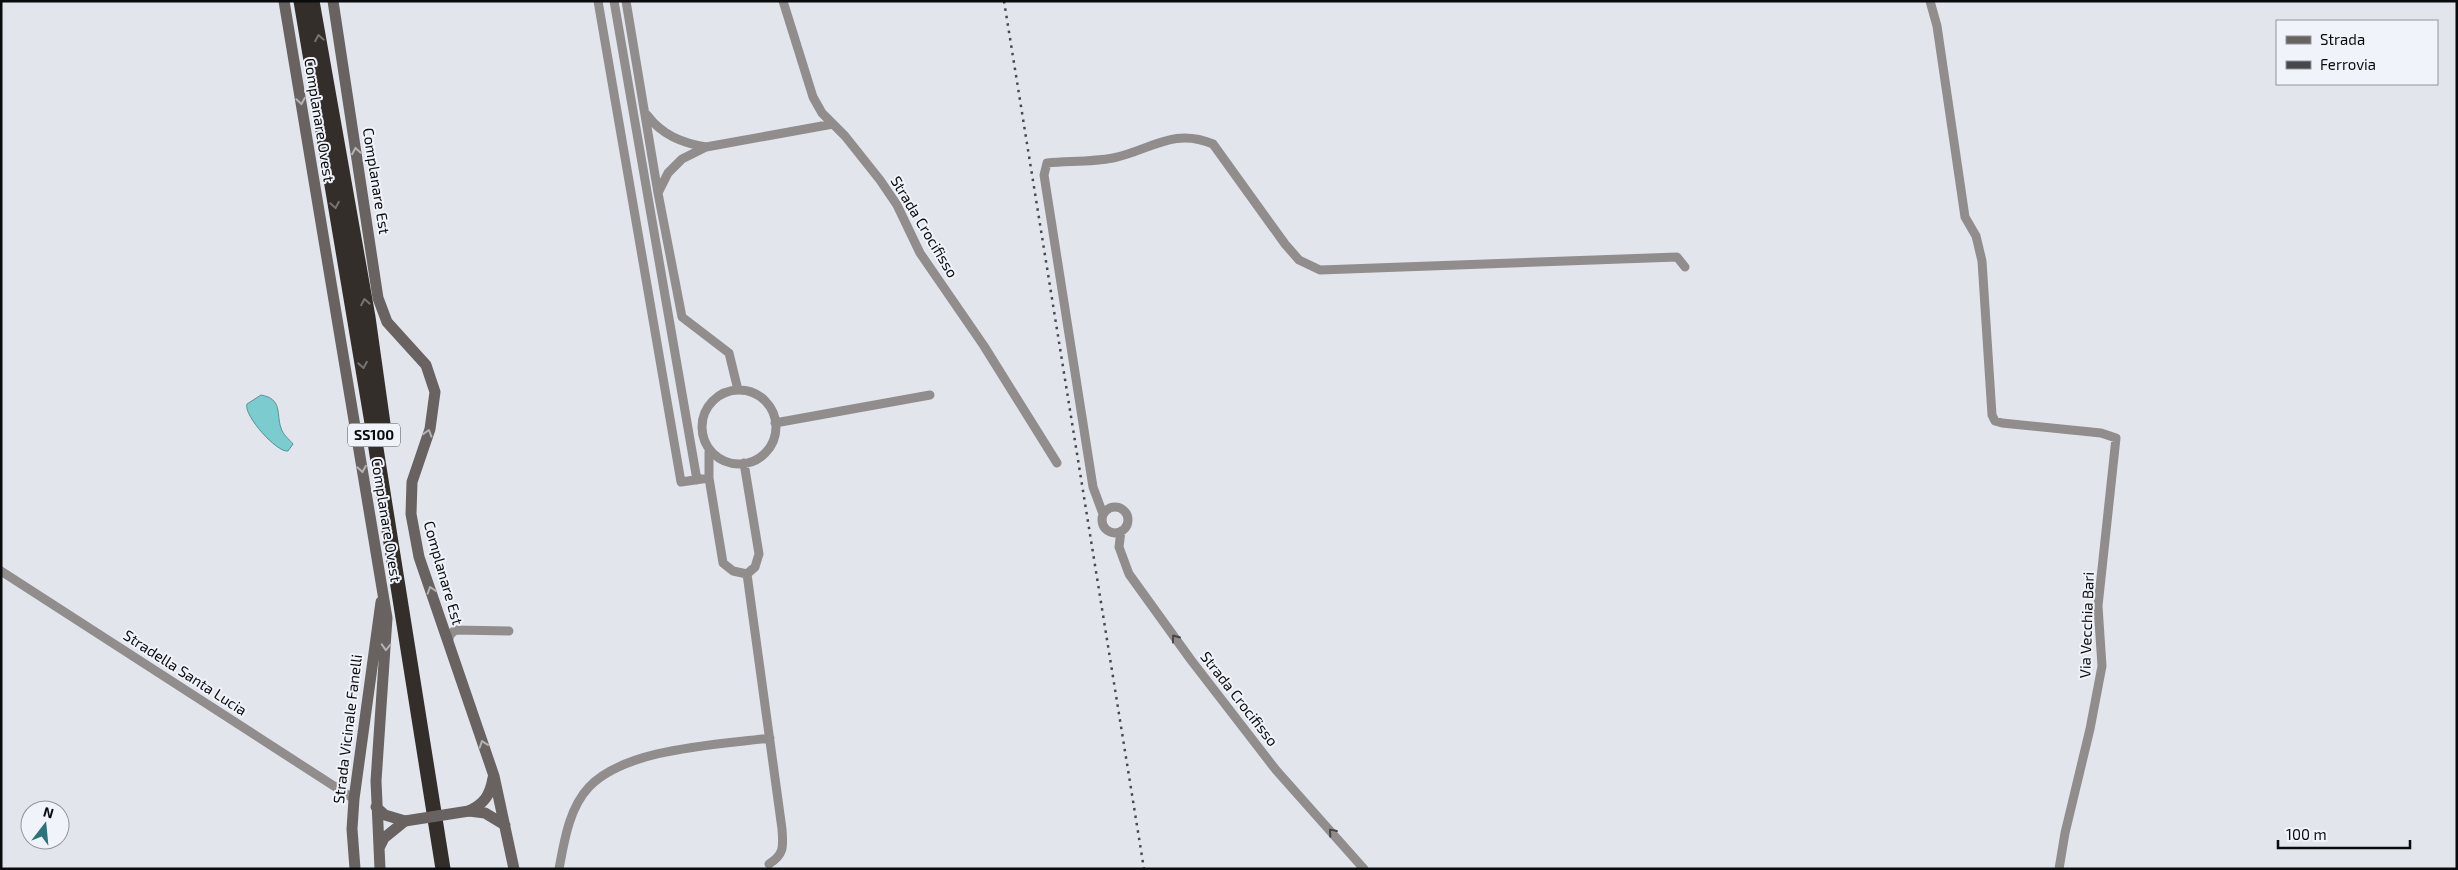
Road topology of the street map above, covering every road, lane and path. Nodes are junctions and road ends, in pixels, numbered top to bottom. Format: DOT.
graph roads {
  1 [pos="284,1"];
  2 [pos="301,1"];
  3 [pos="312,1"];
  4 [pos="333,1"];
  5 [pos="598,1"];
  6 [pos="614,1"];
  7 [pos="626,1"];
  8 [pos="783,1"];
  9 [pos="1930,1"];
  10 [pos="646,113"];
  11 [pos="834,124"];
  12 [pos="706,147"];
  13 [pos="658,193"];
  14 [pos="1685,267"];
  15 [pos="738,390"];
  16 [pos="930,395"];
  17 [pos="776,423"];
  18 [pos="709,449"];
  19 [pos="744,463"];
  20 [pos="1057,463"];
  21 [pos="709,478"];
  22 [pos="697,480"];
  23 [pos="1093,487"];
  24 [pos="1117,507"];
  25 [pos="1103,514"];
  26 [pos="1109,531"];
  27 [pos="1121,531"];
  28 [pos="1124,564"];
  29 [pos="1,571"];
  30 [pos="747,574"];
  31 [pos="382,593"];
  32 [pos="509,631"];
  33 [pos="448,644"];
  34 [pos="770,738"];
  35 [pos="494,776"];
  36 [pos="354,799"];
  37 [pos="376,807"];
  38 [pos="469,811"];
  39 [pos="405,821"];
  40 [pos="505,825"];
  41 [pos="439,838"];
  42 [pos="378,851"];
  43 [pos="768,864"];
  44 [pos="355,869"];
  45 [pos="380,869"];
  46 [pos="439,869"];
  47 [pos="443,869"];
  48 [pos="454,869"];
  49 [pos="514,869"];
  50 [pos="558,869"];
  51 [pos="1364,869"];
  52 [pos="2059,869"];
  1 -- 31 [label="main road, Complanare Ovest, one-way"];
  2 -- 41 [label="highway, SS100, one-way"];
  48 -- 3 [label="highway, SS100, one-way"];
  33 -- 4 [label="main road, Complanare Est, one-way"];
  5 -- 22 [label="street"];
  6 -- 22 [label="street"];
  7 -- 10 [label="street"];
  8 -- 11 [label="street, Strada Crocifisso"];
  9 -- 52 [label="street, Via Vecchia Bari"];
  10 -- 12 [label="street"];
  10 -- 13 [label="street"];
  11 -- 12 [label="street"];
  11 -- 20 [label="street, Strada Crocifisso"];
  12 -- 13 [label="street"];
  13 -- 15 [label="street"];
  14 -- 23 [label="street"];
  15 -- 17 [label="street"];
  15 -- 18 [label="street"];
  16 -- 17 [label="street"];
  17 -- 19 [label="street"];
  18 -- 19 [label="street"];
  18 -- 21 [label="street"];
  19 -- 30 [label="street"];
  21 -- 22 [label="street"];
  21 -- 30 [label="street"];
  23 -- 24 [label="street"];
  23 -- 25 [label="street"];
  24 -- 25 [label="street"];
  24 -- 27 [label="street"];
  25 -- 26 [label="street"];
  26 -- 27 [label="street"];
  26 -- 28 [label="street"];
  27 -- 28 [label="street, Strada Crocifisso"];
  51 -- 28 [label="street, Strada Crocifisso, one-way"];
  29 -- 36 [label="street, Stradella Santa Lucia"];
  30 -- 34 [label="street"];
  31 -- 36 [label="main road, Strada Vicinale Fanelli"];
  31 -- 37 [label="main road, Complanare Ovest, one-way"];
  32 -- 33 [label="street"];
  35 -- 33 [label="main road, Complanare Est, one-way"];
  34 -- 43 [label="street"];
  34 -- 50 [label="street"];
  35 -- 38 [label="main road"];
  35 -- 40 [label="main road, Complanare Est"];
  36 -- 44 [label="main road, Strada Vicinale Fanelli"];
  37 -- 39 [label="main road"];
  37 -- 42 [label="main road, Complanare Ovest"];
  38 -- 39 [label="main road, bridge"];
  38 -- 40 [label="main road"];
  39 -- 42 [label="main road"];
  40 -- 49 [label="main road, Complanare Est"];
  41 -- 46 [label="highway, SS100"];
  41 -- 47 [label="highway, SS100"];
  42 -- 45 [label="main road, Complanare Ovest"];
}
